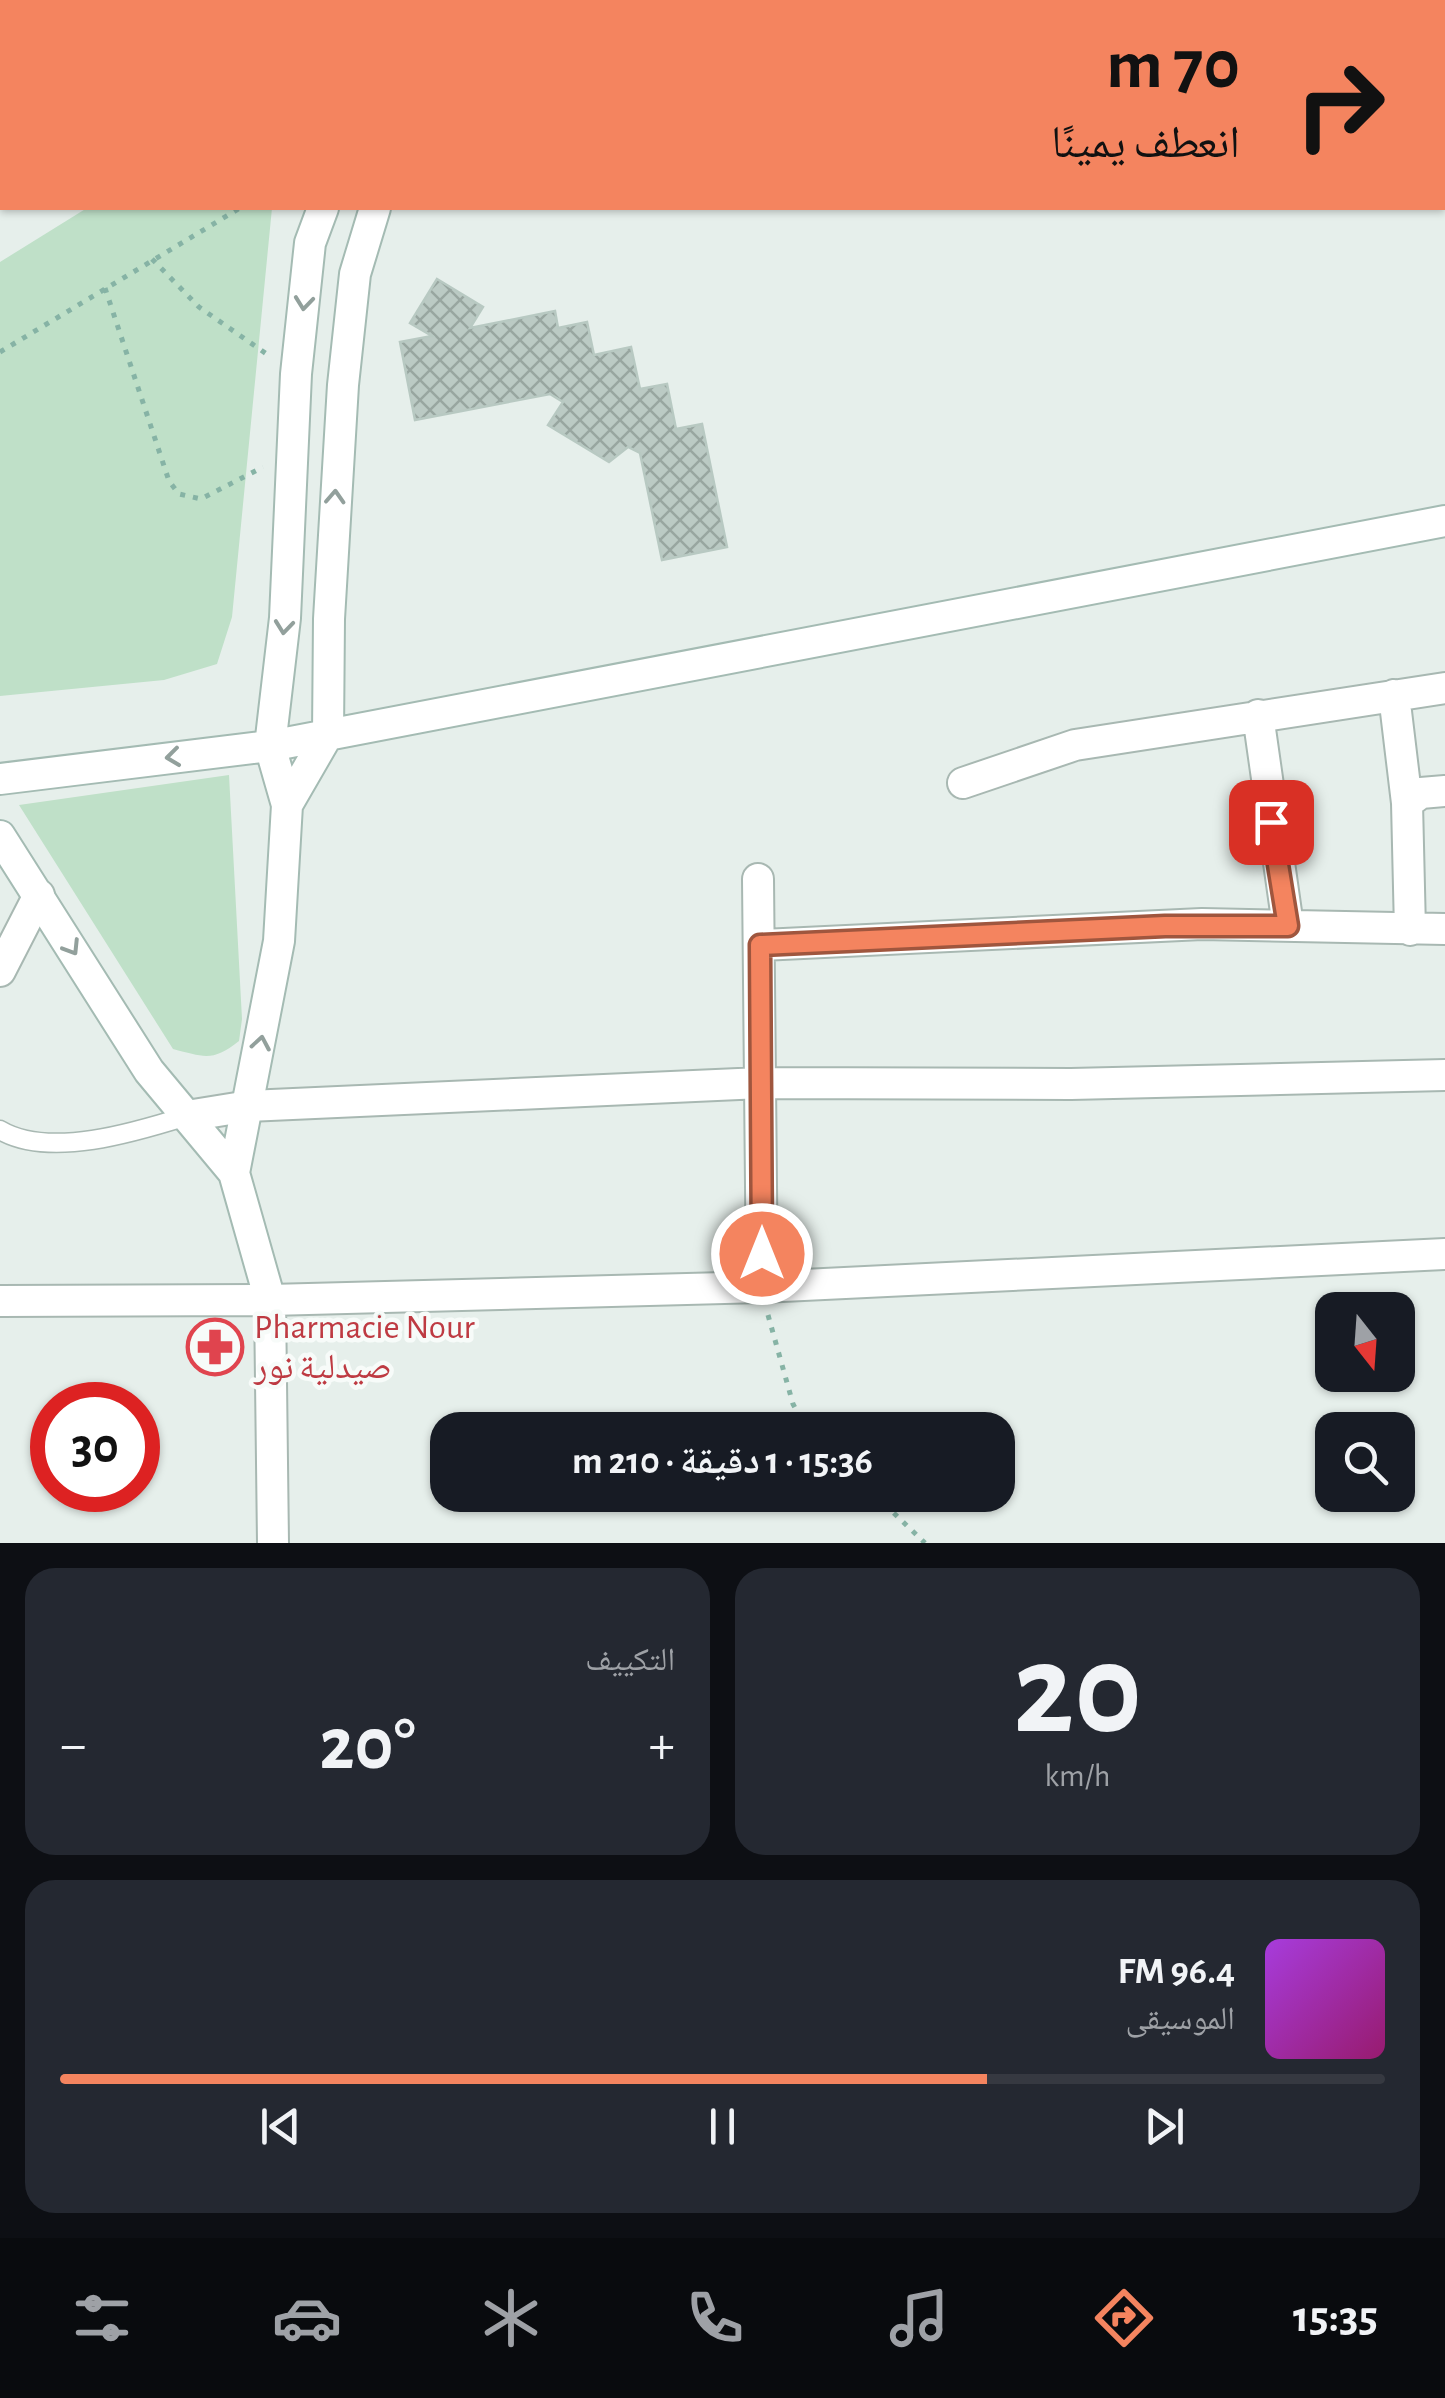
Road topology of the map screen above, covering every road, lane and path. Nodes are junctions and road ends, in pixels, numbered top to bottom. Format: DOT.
graph roads {
  1 [pos="237,210"];
  2 [pos="322,210"];
  3 [pos="374,210"];
  4 [pos="152,259"];
  5 [pos="105,288"];
  6 [pos="0,352"];
  7 [pos="296,374"];
  8 [pos="292,452"];
  9 [pos="1445,521"];
  10 [pos="1445,688"];
  11 [pos="1394,695"];
  12 [pos="1258,714"];
  13 [pos="328,734"];
  14 [pos="270,746"];
  15 [pos="0,778"];
  16 [pos="964,783"];
  17 [pos="1445,791"];
  18 [pos="1407,803"];
  19 [pos="287,805"];
  20 [pos="0,836"];
  21 [pos="758,880"];
  22 [pos="39,895"];
  23 [pos="1288,926"];
  24 [pos="1445,929"];
  25 [pos="1410,930"];
  26 [pos="760,945"];
  27 [pos="0,972"];
  28 [pos="1445,1074"];
  29 [pos="761,1083"];
  30 [pos="249,1106"];
  31 [pos="186,1116"];
  32 [pos="0,1130"];
  33 [pos="234,1173"];
  34 [pos="1445,1254"];
  35 [pos="762,1288"];
  36 [pos="270,1300"];
  37 [pos="0,1302"];
  38 [pos="797,1412"];
  39 [pos="893,1512"];
  40 [pos="272,1543"];
  41 [pos="926,1543"];
  1 -- 4 [label="path"];
  2 -- 7 [label="street, one-way"];
  13 -- 3 [label="street, one-way"];
  4 -- 5 [label="path"];
  4 -- 7 [label="path"];
  5 -- 6 [label="path"];
  5 -- 8 [label="path"];
  7 -- 8 [label="street"];
  8 -- 14 [label="street, one-way"];
  9 -- 13 [label="street"];
  10 -- 11 [label="street"];
  11 -- 12 [label="street"];
  11 -- 18 [label="street"];
  12 -- 16 [label="street"];
  12 -- 23 [label="street"];
  13 -- 14 [label="street"];
  13 -- 19 [label="street"];
  14 -- 15 [label="street, one-way"];
  14 -- 19 [label="street"];
  17 -- 18 [label="street"];
  18 -- 25 [label="street"];
  30 -- 19 [label="street, one-way"];
  20 -- 22 [label="street"];
  21 -- 26 [label="street"];
  22 -- 27 [label="street"];
  22 -- 31 [label="street, one-way"];
  23 -- 25 [label="street"];
  23 -- 26 [label="street"];
  24 -- 25 [label="street"];
  26 -- 29 [label="street"];
  28 -- 29 [label="street"];
  29 -- 30 [label="street"];
  29 -- 35 [label="street"];
  30 -- 31 [label="street"];
  30 -- 33 [label="street"];
  31 -- 32 [label="lane"];
  31 -- 33 [label="street"];
  33 -- 36 [label="street"];
  34 -- 35 [label="street"];
  35 -- 36 [label="street"];
  35 -- 38 [label="path"];
  36 -- 37 [label="street"];
  36 -- 40 [label="street"];
  39 -- 41 [label="path"];
}
